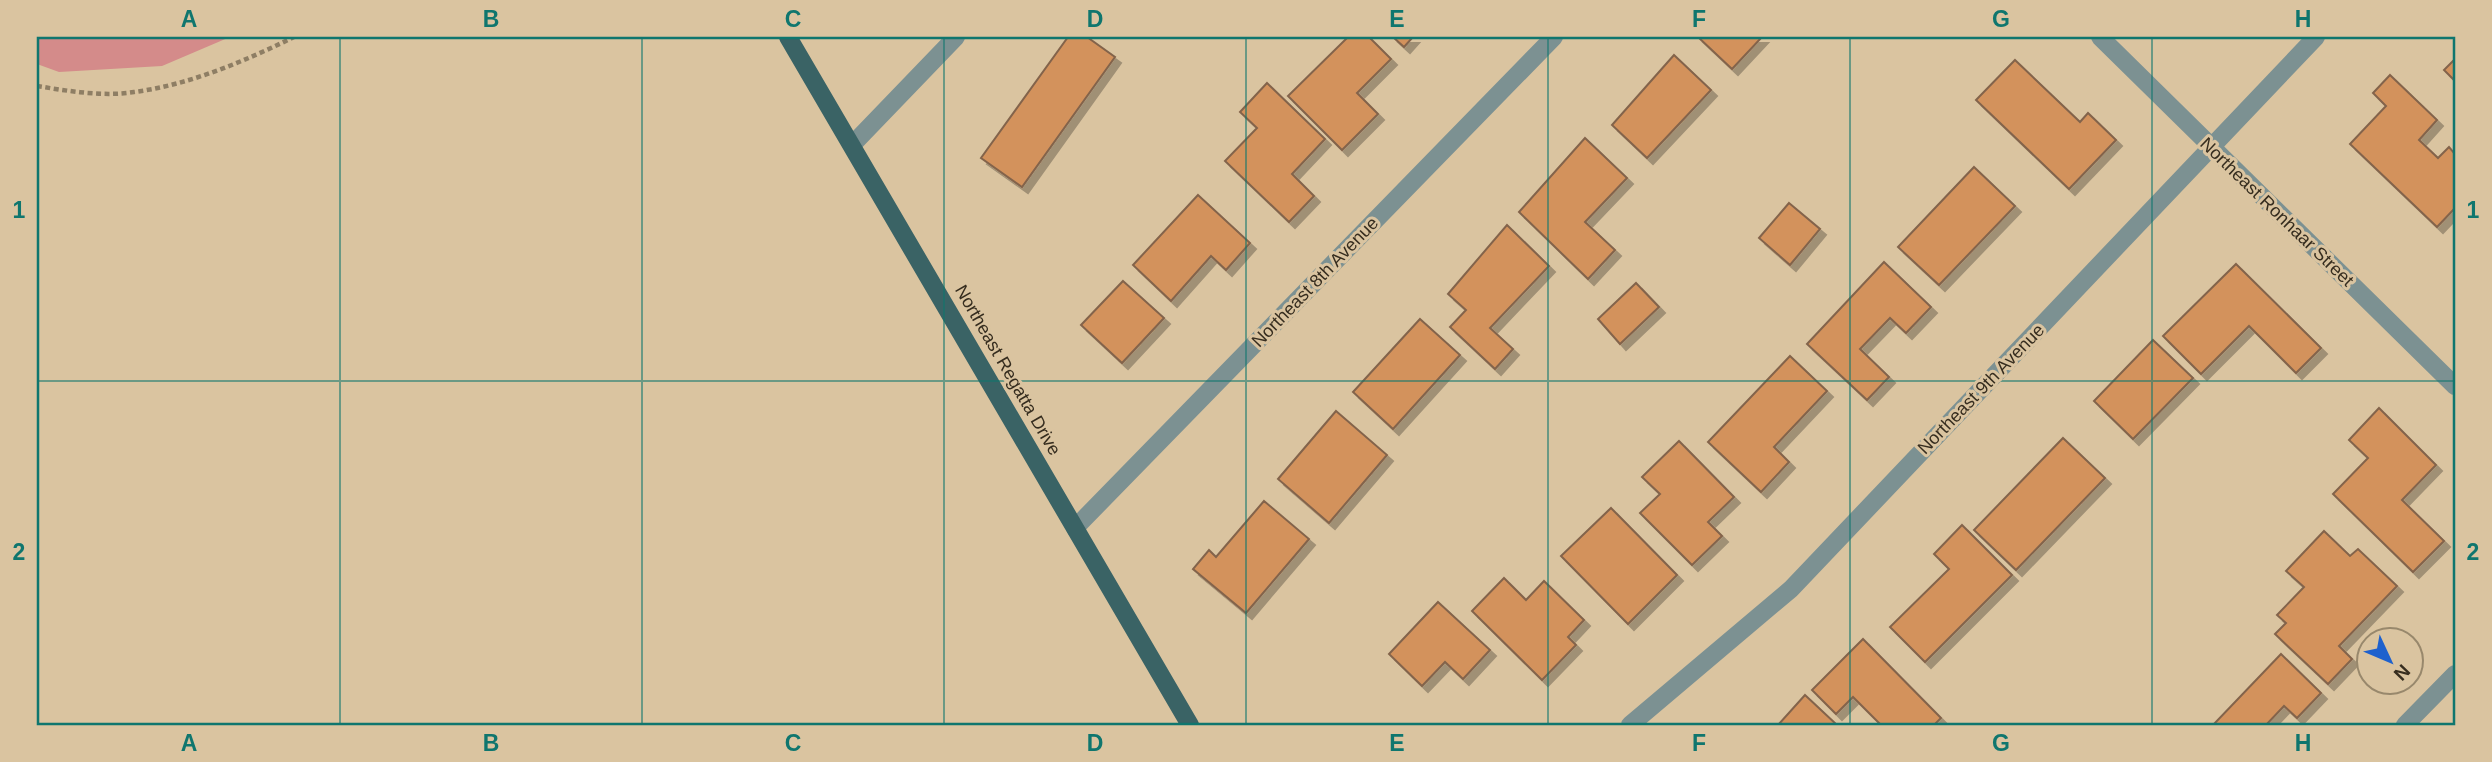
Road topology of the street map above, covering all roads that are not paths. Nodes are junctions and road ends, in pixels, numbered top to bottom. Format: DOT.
graph roads {
  1 [pos="788,37"];
  2 [pos="956,37"];
  3 [pos="1554,37"];
  4 [pos="2100,37"];
  5 [pos="2316,37"];
  6 [pos="852,145"];
  7 [pos="2210,148"];
  8 [pos="2455,386"];
  9 [pos="1075,528"];
  10 [pos="2455,674"];
  11 [pos="1190,725"];
  12 [pos="1630,725"];
  13 [pos="2405,725"];
  1 -- 6 [label="main road, Northeast Regatta Drive"];
  2 -- 6 [label="street"];
  3 -- 9 [label="street, Northeast 8th Avenue"];
  4 -- 7 [label="street, Northeast Ronhaar Street"];
  5 -- 7 [label="street, Northeast 9th Avenue"];
  6 -- 9 [label="main road, Northeast Regatta Drive"];
  7 -- 8 [label="street, Northeast Ronhaar Street"];
  7 -- 12 [label="street, Northeast 9th Avenue"];
  9 -- 11 [label="main road, Northeast Regatta Drive"];
  10 -- 13 [label="street"];
}
